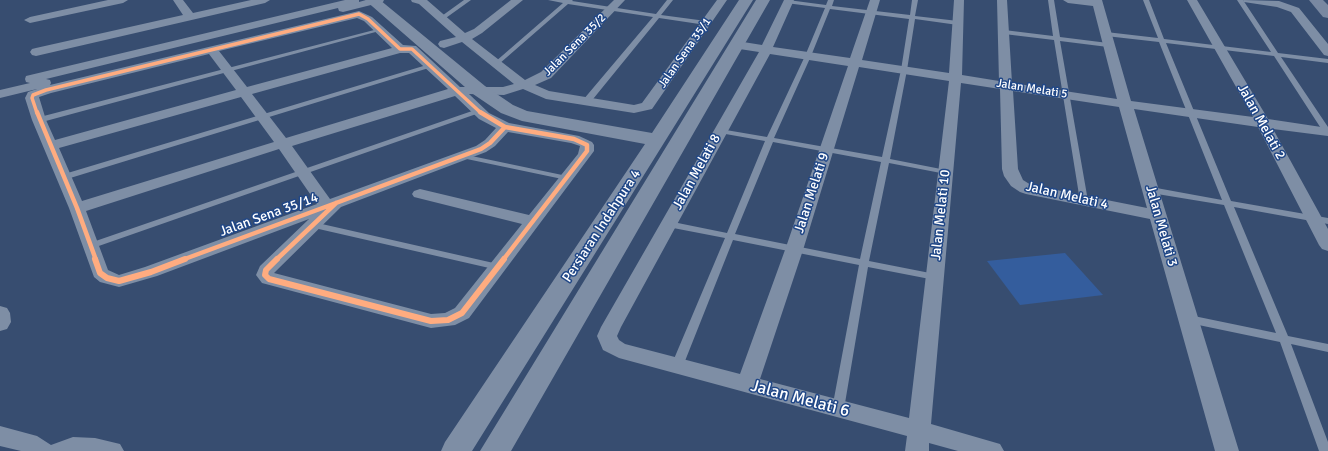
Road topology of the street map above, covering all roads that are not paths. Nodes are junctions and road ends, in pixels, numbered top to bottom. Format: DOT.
graph roads {
  1 [pos="123,0"];
  2 [pos="178,0"];
  3 [pos="265,0"];
  4 [pos="357,0"];
  5 [pos="375,0"];
  6 [pos="391,0"];
  7 [pos="416,0"];
  8 [pos="468,0"];
  9 [pos="518,0"];
  10 [pos="551,0"];
  11 [pos="670,0"];
  12 [pos="722,0"];
  13 [pos="746,0"];
  14 [pos="763,0"];
  15 [pos="915,0"];
  16 [pos="959,0"];
  17 [pos="1002,0"];
  18 [pos="1051,0"];
  19 [pos="1068,0"];
  20 [pos="1146,0"];
  21 [pos="1192,0"];
  22 [pos="1240,0"];
  23 [pos="1248,0"];
  24 [pos="1316,0"];
  25 [pos="568,1"];
  26 [pos="789,1"];
  27 [pos="1098,2"];
  28 [pos="830,3"];
  29 [pos="616,4"];
  30 [pos="873,6"];
  31 [pos="1328,14"];
  32 [pos="657,15"];
  33 [pos="190,17"];
  34 [pos="912,17"];
  35 [pos="441,19"];
  36 [pos="30,20"];
  37 [pos="706,23"];
  38 [pos="958,23"];
  39 [pos="380,30"];
  40 [pos="1004,32"];
  41 [pos="464,38"];
  42 [pos="1057,39"];
  43 [pos="1107,40"];
  44 [pos="1162,41"];
  45 [pos="444,44"];
  46 [pos="737,44"];
  47 [pos="1218,48"];
  48 [pos="400,49"];
  49 [pos="212,50"];
  50 [pos="766,50"];
  51 [pos="36,52"];
  52 [pos="1328,52"];
  53 [pos="1276,55"];
  54 [pos="808,56"];
  55 [pos="1328,61"];
  56 [pos="497,63"];
  57 [pos="856,63"];
  58 [pos="430,66"];
  59 [pos="227,70"];
  60 [pos="904,70"];
  61 [pos="956,78"];
  62 [pos="524,85"];
  63 [pos="1007,86"];
  64 [pos="0,87"];
  65 [pos="30,87"];
  66 [pos="479,90"];
  67 [pos="504,91"];
  68 [pos="243,92"];
  69 [pos="457,92"];
  70 [pos="0,94"];
  71 [pos="1064,94"];
  72 [pos="586,102"];
  73 [pos="1126,104"];
  74 [pos="478,112"];
  75 [pos="1190,113"];
  76 [pos="262,116"];
  77 [pos="39,120"];
  78 [pos="1263,123"];
  79 [pos="505,127"];
  80 [pos="720,131"];
  81 [pos="1328,133"];
  82 [pos="660,134"];
  83 [pos="770,139"];
  84 [pos="282,144"];
  85 [pos="50,146"];
  86 [pos="827,148"];
  87 [pos="462,156"];
  88 [pos="884,160"];
  89 [pos="946,172"];
  90 [pos="303,173"];
  91 [pos="64,177"];
  92 [pos="567,178"];
  93 [pos="1151,190"];
  94 [pos="420,194"];
  95 [pos="1084,201"];
  96 [pos="1227,203"];
  97 [pos="331,205"];
  98 [pos="77,208"];
  99 [pos="1158,215"];
  100 [pos="1314,219"];
  101 [pos="533,221"];
  102 [pos="1328,221"];
  103 [pos="668,224"];
  104 [pos="313,225"];
  105 [pos="731,236"];
  106 [pos="1328,245"];
  107 [pos="90,246"];
  108 [pos="794,250"];
  109 [pos="864,263"];
  110 [pos="498,267"];
  111 [pos="935,278"];
  112 [pos="1189,319"];
  113 [pos="1284,339"];
  114 [pos="610,345"];
  115 [pos="1328,348"];
  116 [pos="677,366"];
  117 [pos="747,385"];
  118 [pos="838,409"];
  119 [pos="0,436"];
  120 [pos="918,441"];
  121 [pos="42,451"];
  122 [pos="60,451"];
  123 [pos="112,451"];
  124 [pos="456,451"];
  125 [pos="495,451"];
  126 [pos="992,451"];
  127 [pos="1227,451"];
  128 [pos="1325,451"];
  1 -- 36 [label="street"];
  2 -- 33 [label="street"];
  3 -- 33 [label="street"];
  4 -- 65 [label="street"];
  5 -- 65 [label="street"];
  5 -- 66 [label="street"];
  6 -- 45 [label="street"];
  7 -- 35 [label="street"];
  8 -- 35 [label="lane"];
  9 -- 41 [label="street"];
  10 -- 25 [label="lane"];
  11 -- 32 [label="lane"];
  12 -- 37 [label="street, Jalan Sena 35/1"];
  13 -- 82 [label="street, Persiaran Indahpura 4"];
  14 -- 46 [label="street, Persiaran Indahpura 4"];
  15 -- 34 [label="lane"];
  16 -- 38 [label="street, Jalan Melati 10"];
  17 -- 40 [label="street, Jalan Melati 4"];
  18 -- 42 [label="lane"];
  19 -- 27 [label="street"];
  20 -- 44 [label="lane"];
  21 -- 47 [label="street, Jalan Melati 2"];
  22 -- 53 [label="lane"];
  23 -- 52 [label="street"];
  24 -- 31 [label="main road"];
  25 -- 29 [label="lane"];
  25 -- 56 [label="lane"];
  26 -- 28 [label="lane"];
  26 -- 50 [label="street, Jalan Melati 8"];
  27 -- 43 [label="street, Jalan Melati 3"];
  28 -- 30 [label="lane"];
  28 -- 54 [label="lane"];
  29 -- 32 [label="lane"];
  29 -- 62 [label="street, Jalan Sena 35/2"];
  30 -- 34 [label="lane"];
  30 -- 57 [label="street, Jalan Melati 9"];
  32 -- 37 [label="lane"];
  32 -- 72 [label="lane"];
  33 -- 51 [label="street"];
  34 -- 38 [label="lane"];
  34 -- 60 [label="lane"];
  35 -- 41 [label="street"];
  37 -- 72 [label="street, Jalan Sena 35/1"];
  38 -- 61 [label="street, Jalan Melati 10"];
  39 -- 48 [label="street"];
  39 -- 49 [label="street"];
  39 -- 59 [label="lane"];
  40 -- 42 [label="lane"];
  40 -- 63 [label="street, Jalan Melati 4"];
  41 -- 45 [label="street"];
  41 -- 56 [label="street"];
  42 -- 43 [label="lane"];
  42 -- 71 [label="lane"];
  43 -- 44 [label="lane"];
  43 -- 73 [label="street, Jalan Melati 3"];
  44 -- 47 [label="lane"];
  44 -- 75 [label="lane"];
  45 -- 67 [label="street"];
  46 -- 50 [label="street, Jalan Melati 5"];
  46 -- 125 [label="street, Persiaran Indahpura 4"];
  47 -- 53 [label="lane"];
  47 -- 78 [label="street, Jalan Melati 2"];
  48 -- 58 [label="street"];
  48 -- 68 [label="street"];
  49 -- 59 [label="street"];
  49 -- 65 [label="street"];
  50 -- 54 [label="street, Jalan Melati 5"];
  50 -- 80 [label="street, Jalan Melati 8"];
  53 -- 55 [label="lane"];
  53 -- 81 [label="lane"];
  54 -- 57 [label="street, Jalan Melati 5"];
  54 -- 83 [label="lane"];
  56 -- 62 [label="street"];
  57 -- 60 [label="street, Jalan Melati 5"];
  57 -- 86 [label="street, Jalan Melati 9"];
  58 -- 69 [label="street"];
  58 -- 76 [label="lane"];
  59 -- 68 [label="street"];
  59 -- 77 [label="lane"];
  60 -- 61 [label="street, Jalan Melati 5"];
  60 -- 88 [label="lane"];
  61 -- 63 [label="street, Jalan Melati 5"];
  61 -- 89 [label="street, Jalan Melati 10"];
  62 -- 67 [label="street, Jalan Sena 35/2"];
  62 -- 72 [label="street"];
  63 -- 71 [label="street, Jalan Melati 5"];
  63 -- 95 [label="street, Jalan Melati 4"];
  64 -- 65 [label="street"];
  65 -- 70 [label="street"];
  65 -- 77 [label="street, Jalan Sena 35/14"];
  66 -- 67 [label="street, Jalan Sena 35/2"];
  66 -- 69 [label="street, Jalan Sena 35/2"];
  66 -- 82 [label="street"];
  67 -- 82 [label="street"];
  68 -- 76 [label="street"];
  68 -- 85 [label="street"];
  69 -- 74 [label="street"];
  69 -- 84 [label="street, Jalan Sena 35/2"];
  71 -- 73 [label="street, Jalan Melati 5"];
  71 -- 95 [label="lane"];
  73 -- 75 [label="street, Jalan Melati 5"];
  73 -- 93 [label="street, Jalan Melati 3"];
  74 -- 79 [label="street"];
  74 -- 90 [label="lane"];
  75 -- 78 [label="street, Jalan Melati 5"];
  75 -- 96 [label="lane"];
  76 -- 84 [label="street"];
  76 -- 91 [label="lane"];
  77 -- 85 [label="street, Jalan Sena 35/14"];
  78 -- 81 [label="street, Jalan Melati 5"];
  78 -- 100 [label="street, Jalan Melati 2"];
  79 -- 87 [label="street, Jalan Sena 35/14"];
  79 -- 92 [label="street"];
  80 -- 83 [label="lane"];
  80 -- 103 [label="street, Jalan Melati 8"];
  82 -- 124 [label="street, Persiaran Indahpura 4"];
  83 -- 86 [label="lane"];
  83 -- 105 [label="lane"];
  84 -- 90 [label="street"];
  84 -- 98 [label="street, Jalan Sena 35/2"];
  85 -- 91 [label="street, Jalan Sena 35/14"];
  86 -- 88 [label="lane"];
  86 -- 108 [label="street, Jalan Melati 9"];
  87 -- 92 [label="lane"];
  87 -- 97 [label="street, Jalan Sena 35/14"];
  88 -- 89 [label="lane"];
  88 -- 109 [label="lane"];
  89 -- 111 [label="street, Jalan Melati 10"];
  90 -- 97 [label="street"];
  90 -- 107 [label="lane"];
  91 -- 98 [label="street, Jalan Sena 35/14"];
  92 -- 101 [label="street"];
  93 -- 96 [label="lane"];
  93 -- 99 [label="street, Jalan Melati 3"];
  94 -- 101 [label="street"];
  95 -- 99 [label="street, Jalan Melati 4"];
  96 -- 100 [label="lane"];
  96 -- 113 [label="lane"];
  97 -- 104 [label="street"];
  97 -- 107 [label="street, Jalan Sena 35/14"];
  98 -- 107 [label="street, Jalan Sena 35/14"];
  99 -- 112 [label="street, Jalan Melati 3"];
  100 -- 102 [label="lane"];
  100 -- 106 [label="street, Jalan Melati 2"];
  101 -- 110 [label="street"];
  103 -- 105 [label="lane"];
  103 -- 114 [label="street, Jalan Melati 8"];
  104 -- 110 [label="lane"];
  104 -- 110 [label="street"];
  105 -- 108 [label="lane"];
  105 -- 116 [label="lane"];
  108 -- 109 [label="lane"];
  108 -- 117 [label="street, Jalan Melati 9"];
  109 -- 111 [label="lane"];
  109 -- 118 [label="lane"];
  111 -- 120 [label="street, Jalan Melati 10"];
  112 -- 113 [label="lane"];
  112 -- 127 [label="street, Jalan Melati 3"];
  113 -- 115 [label="lane"];
  113 -- 128 [label="lane"];
  114 -- 116 [label="street, Jalan Melati 6"];
  116 -- 117 [label="street, Jalan Melati 6"];
  117 -- 118 [label="street, Jalan Melati 6"];
  118 -- 120 [label="street, Jalan Melati 6"];
  119 -- 121 [label="street"];
  120 -- 126 [label="street, Jalan Melati 6"];
  122 -- 123 [label="street"];
}
